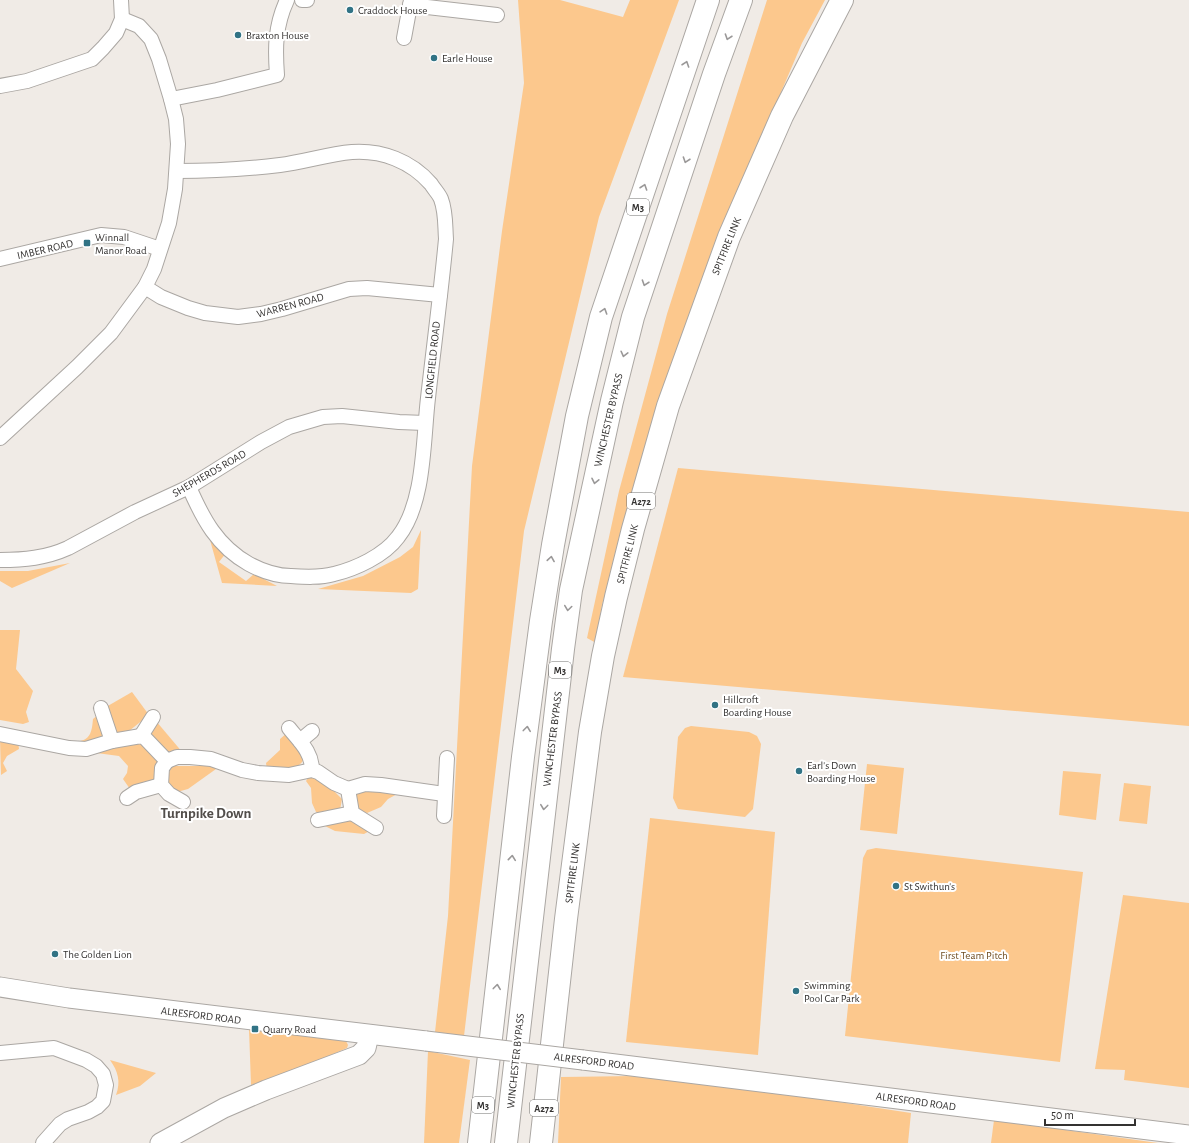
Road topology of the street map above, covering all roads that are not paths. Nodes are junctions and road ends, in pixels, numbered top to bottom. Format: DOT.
graph roads {
  1 [pos="121,0"];
  2 [pos="287,0"];
  3 [pos="302,0"];
  4 [pos="307,0"];
  5 [pos="708,0"];
  6 [pos="741,0"];
  7 [pos="842,0"];
  8 [pos="410,2"];
  9 [pos="497,14"];
  10 [pos="122,19"];
  11 [pos="404,38"];
  12 [pos="0,86"];
  13 [pos="172,99"];
  14 [pos="177,171"];
  15 [pos="160,249"];
  16 [pos="0,259"];
  17 [pos="145,287"];
  18 [pos="440,295"];
  19 [pos="425,424"];
  20 [pos="0,438"];
  21 [pos="189,487"];
  22 [pos="0,560"];
  23 [pos="101,708"];
  24 [pos="153,717"];
  25 [pos="289,728"];
  26 [pos="312,731"];
  27 [pos="0,734"];
  28 [pos="141,736"];
  29 [pos="112,741"];
  30 [pos="300,741"];
  31 [pos="447,758"];
  32 [pos="168,761"];
  33 [pos="312,770"];
  34 [pos="161,785"];
  35 [pos="348,789"];
  36 [pos="444,794"];
  37 [pos="127,798"];
  38 [pos="183,802"];
  39 [pos="352,813"];
  40 [pos="444,816"];
  41 [pos="318,820"];
  42 [pos="376,828"];
  43 [pos="0,986"];
  44 [pos="369,1035"];
  45 [pos="0,1053"];
  46 [pos="1189,1136"];
  47 [pos="43,1143"];
  48 [pos="160,1143"];
  49 [pos="479,1143"];
  50 [pos="506,1143"];
  51 [pos="541,1143"];
  1 -- 10 [label="street"];
  2 -- 13 [label="street"];
  3 -- 4 [label="street"];
  49 -- 5 [label="highway, M3, one-way"];
  6 -- 50 [label="highway, WINCHESTER BYPASS / M3, one-way"];
  7 -- 51 [label="highway, SPITFIRE LINK / A272"];
  8 -- 9 [label="street"];
  8 -- 11 [label="street"];
  10 -- 12 [label="street"];
  10 -- 13 [label="street"];
  13 -- 14 [label="street"];
  14 -- 15 [label="street"];
  14 -- 18 [label="street, LONGFIELD ROAD"];
  15 -- 16 [label="street, IMBER ROAD"];
  15 -- 17 [label="street"];
  17 -- 18 [label="street, WARREN ROAD"];
  17 -- 20 [label="street"];
  18 -- 19 [label="street, LONGFIELD ROAD"];
  19 -- 21 [label="street, SHEPHERDS ROAD"];
  19 -- 21 [label="street, LONGFIELD ROAD"];
  21 -- 22 [label="street, SHEPHERDS ROAD"];
  23 -- 29 [label="street"];
  24 -- 28 [label="street"];
  25 -- 30 [label="street"];
  26 -- 30 [label="street"];
  27 -- 29 [label="street"];
  28 -- 29 [label="street"];
  28 -- 32 [label="street"];
  30 -- 33 [label="street"];
  31 -- 36 [label="street"];
  32 -- 33 [label="street"];
  32 -- 34 [label="street"];
  33 -- 35 [label="street"];
  34 -- 37 [label="street"];
  34 -- 38 [label="street"];
  35 -- 36 [label="street"];
  35 -- 39 [label="street"];
  36 -- 40 [label="street"];
  39 -- 41 [label="street"];
  39 -- 42 [label="street"];
  43 -- 44 [label="main road, ALRESFORD ROAD"];
  44 -- 46 [label="main road, ALRESFORD ROAD, bridge"];
  44 -- 48 [label="main road"];
  45 -- 47 [label="street"];
}
